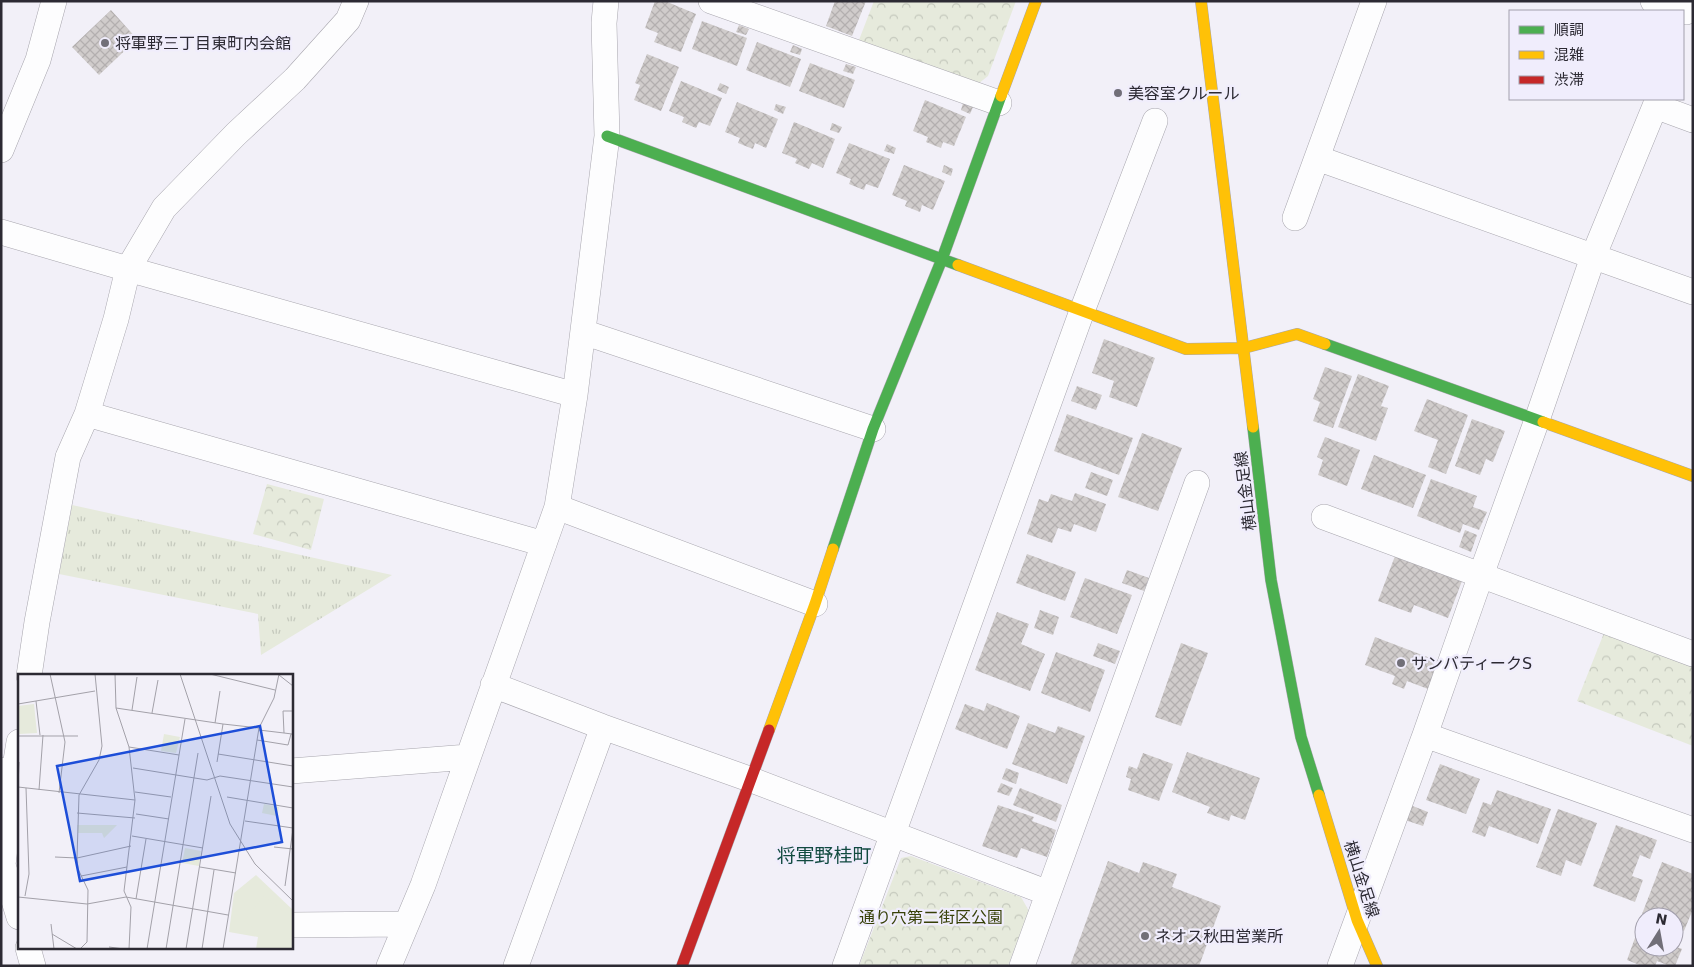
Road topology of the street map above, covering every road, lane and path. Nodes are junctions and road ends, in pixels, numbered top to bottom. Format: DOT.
graph roads {
  1 [pos="54,1"];
  2 [pos="356,1"];
  3 [pos="606,1"];
  4 [pos="711,1"];
  5 [pos="1036,1"];
  6 [pos="1201,1"];
  7 [pos="1374,1"];
  8 [pos="1653,1"];
  9 [pos="1670,10"];
  10 [pos="999,103"];
  11 [pos="1657,103"];
  12 [pos="1693,120"];
  13 [pos="1154,121"];
  14 [pos="606,136"];
  15 [pos="1,150"];
  16 [pos="1317,158"];
  17 [pos="1295,218"];
  18 [pos="1,232"];
  19 [pos="1593,257"];
  20 [pos="942,259"];
  21 [pos="128,269"];
  22 [pos="1693,292"];
  23 [pos="1082,311"];
  24 [pos="583,332"];
  25 [pos="1244,348"];
  26 [pos="575,394"];
  27 [pos="87,414"];
  28 [pos="1537,420"];
  29 [pos="872,429"];
  30 [pos="1693,476"];
  31 [pos="1196,483"];
  32 [pos="557,507"];
  33 [pos="1324,516"];
  34 [pos="544,544"];
  35 [pos="1481,575"];
  36 [pos="815,604"];
  37 [pos="1693,654"];
  38 [pos="29,674"];
  39 [pos="493,685"];
  40 [pos="603,728"];
  41 [pos="1425,736"];
  42 [pos="18,746"];
  43 [pos="468,757"];
  44 [pos="292,771"];
  45 [pos="11,772"];
  46 [pos="752,780"];
  47 [pos="1693,830"];
  48 [pos="892,833"];
  49 [pos="1048,892"];
  50 [pos="18,914"];
  51 [pos="1357,920"];
  52 [pos="406,924"];
  53 [pos="292,925"];
  54 [pos="29,950"];
  55 [pos="33,966"];
  56 [pos="389,966"];
  57 [pos="516,966"];
  58 [pos="682,966"];
  59 [pos="845,966"];
  60 [pos="1022,966"];
  61 [pos="1340,966"];
  62 [pos="1377,966"];
  1 -- 15 [label="street"];
  2 -- 21 [label="street"];
  3 -- 14 [label="street"];
  4 -- 10 [label="street"];
  5 -- 10 [label="street"];
  6 -- 25 [label="street, 横山金足線"];
  7 -- 16 [label="street"];
  8 -- 9 [label="street"];
  10 -- 20 [label="street"];
  11 -- 12 [label="street"];
  11 -- 19 [label="street"];
  13 -- 23 [label="street"];
  14 -- 20 [label="street"];
  14 -- 24 [label="street"];
  16 -- 17 [label="street"];
  16 -- 19 [label="street"];
  18 -- 21 [label="street"];
  19 -- 22 [label="street"];
  19 -- 28 [label="street"];
  20 -- 23 [label="street"];
  20 -- 29 [label="street"];
  21 -- 26 [label="street"];
  21 -- 27 [label="street"];
  23 -- 25 [label="street"];
  23 -- 48 [label="street"];
  24 -- 26 [label="street"];
  24 -- 29 [label="street"];
  25 -- 28 [label="street"];
  25 -- 51 [label="street, 横山金足線"];
  26 -- 32 [label="street"];
  27 -- 34 [label="street"];
  27 -- 38 [label="street"];
  28 -- 30 [label="street"];
  28 -- 35 [label="street"];
  29 -- 36 [label="street"];
  31 -- 49 [label="street"];
  32 -- 34 [label="street"];
  32 -- 36 [label="street"];
  33 -- 35 [label="street"];
  34 -- 39 [label="street"];
  35 -- 37 [label="street"];
  35 -- 41 [label="street"];
  36 -- 46 [label="street"];
  39 -- 40 [label="street"];
  39 -- 43 [label="street"];
  40 -- 46 [label="street"];
  40 -- 57 [label="street"];
  41 -- 47 [label="street"];
  41 -- 51 [label="street"];
  42 -- 45 [label="street"];
  43 -- 44 [label="street"];
  43 -- 52 [label="street"];
  45 -- 50 [label="street"];
  46 -- 48 [label="street"];
  46 -- 58 [label="street"];
  48 -- 49 [label="street"];
  48 -- 59 [label="street"];
  49 -- 60 [label="street"];
  51 -- 61 [label="street"];
  51 -- 62 [label="street, 横山金足線"];
  52 -- 53 [label="street"];
  52 -- 56 [label="street"];
  54 -- 55 [label="street"];
}
